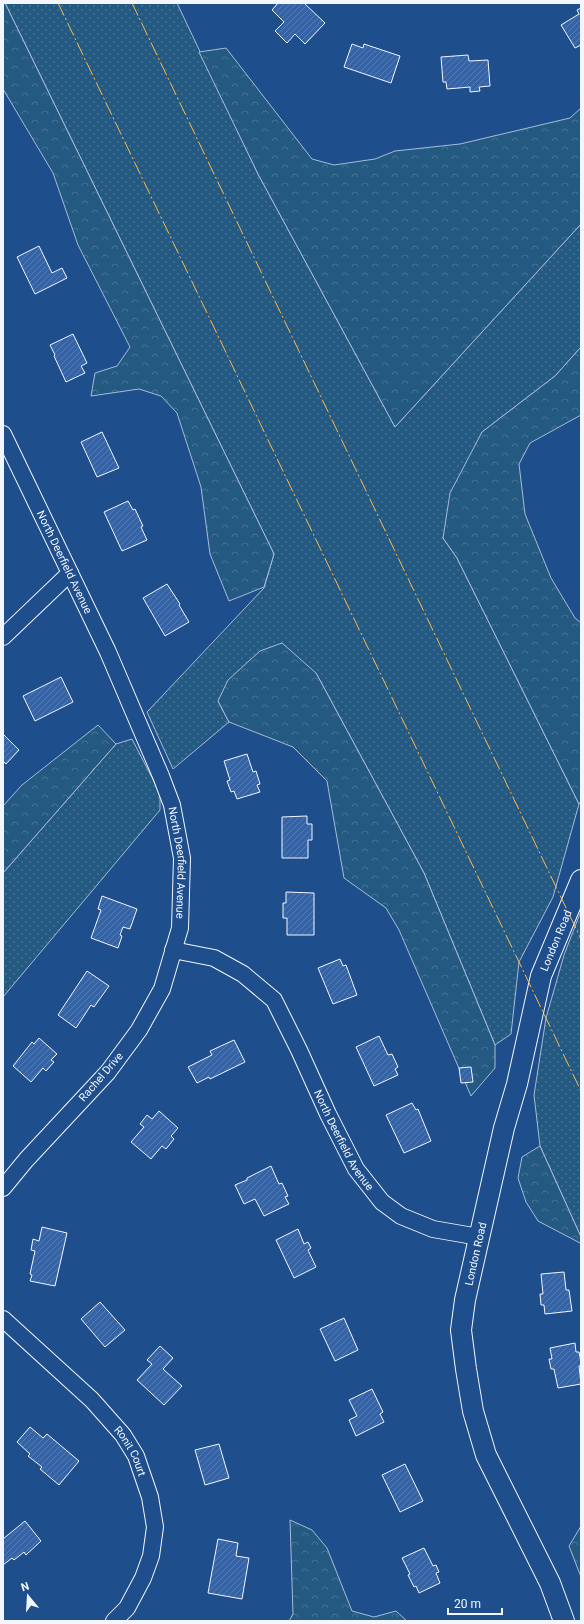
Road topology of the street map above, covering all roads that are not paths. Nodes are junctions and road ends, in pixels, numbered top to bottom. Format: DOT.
graph roads {
  1 [pos="3,434"];
  2 [pos="70,573"];
  3 [pos="3,637"];
  4 [pos="581,880"];
  5 [pos="173,950"];
  6 [pos="3,1188"];
  7 [pos="479,1237"];
  8 [pos="3,1319"];
  9 [pos="114,1621"];
  10 [pos="564,1621"];
  1 -- 2 [label="street, North Deerfield Avenue"];
  2 -- 3 [label="street"];
  2 -- 5 [label="street, North Deerfield Avenue"];
  4 -- 7 [label="street, London Road"];
  5 -- 6 [label="street, Rachel Drive"];
  5 -- 7 [label="street, North Deerfield Avenue"];
  7 -- 10 [label="street, London Road"];
  8 -- 9 [label="street, Ronit Court"];
}
